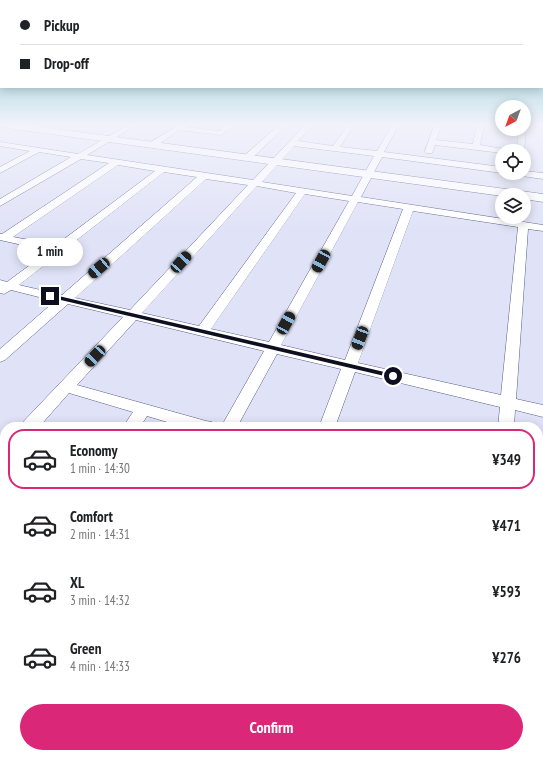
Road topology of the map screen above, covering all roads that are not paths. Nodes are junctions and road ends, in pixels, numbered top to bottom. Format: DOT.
graph roads {
  1 [pos="20,159"];
  2 [pos="72,159"];
  3 [pos="100,159"];
  4 [pos="257,159"];
  5 [pos="277,159"];
  6 [pos="377,159"];
  7 [pos="421,159"];
  8 [pos="426,160"];
  9 [pos="117,162"];
  10 [pos="275,162"];
  11 [pos="163,169"];
  12 [pos="495,169"];
  13 [pos="0,170"];
  14 [pos="368,174"];
  15 [pos="531,174"];
  16 [pos="204,176"];
  17 [pos="543,176"];
  18 [pos="253,183"];
  19 [pos="302,191"];
  20 [pos="543,198"];
  21 [pos="355,199"];
  22 [pos="0,203"];
  23 [pos="409,207"];
  24 [pos="523,225"];
  25 [pos="543,228"];
  26 [pos="2,237"];
  27 [pos="58,249"];
  28 [pos="3,288"];
  29 [pos="64,299"];
  30 [pos="132,315"];
  31 [pos="202,332"];
  32 [pos="272,348"];
  33 [pos="0,357"];
  34 [pos="350,366"];
  35 [pos="66,387"];
  36 [pos="508,403"];
  37 [pos="144,409"];
  38 [pos="543,411"];
  39 [pos="34,422"];
  40 [pos="135,422"];
  41 [pos="189,422"];
  42 [pos="231,422"];
  43 [pos="330,422"];
  44 [pos="506,422"];
  1 -- 13 [label="street"];
  2 -- 22 [label="street"];
  3 -- 9 [label="street"];
  4 -- 10 [label="street"];
  5 -- 10 [label="street"];
  6 -- 14 [label="street"];
  7 -- 8 [label="street"];
  8 -- 12 [label="street"];
  9 -- 11 [label="street"];
  9 -- 26 [label="street"];
  10 -- 14 [label="street"];
  10 -- 18 [label="street"];
  11 -- 16 [label="street"];
  11 -- 27 [label="street"];
  14 -- 20 [label="street"];
  14 -- 21 [label="street"];
  15 -- 17 [label="street"];
  16 -- 18 [label="street"];
  16 -- 29 [label="street"];
  18 -- 19 [label="street"];
  18 -- 30 [label="street"];
  19 -- 21 [label="street"];
  19 -- 31 [label="street"];
  21 -- 23 [label="street"];
  21 -- 32 [label="street"];
  23 -- 24 [label="street"];
  23 -- 34 [label="street"];
  24 -- 25 [label="street"];
  24 -- 36 [label="street"];
  26 -- 27 [label="street"];
  27 -- 28 [label="street"];
  28 -- 29 [label="street"];
  29 -- 30 [label="street"];
  29 -- 33 [label="street"];
  30 -- 31 [label="street"];
  30 -- 35 [label="street"];
  31 -- 32 [label="street"];
  32 -- 34 [label="street"];
  32 -- 42 [label="street"];
  34 -- 36 [label="street"];
  34 -- 43 [label="street"];
  35 -- 37 [label="street"];
  35 -- 39 [label="street"];
  36 -- 38 [label="street"];
  36 -- 44 [label="street"];
  37 -- 40 [label="street"];
  37 -- 41 [label="street"];
}
